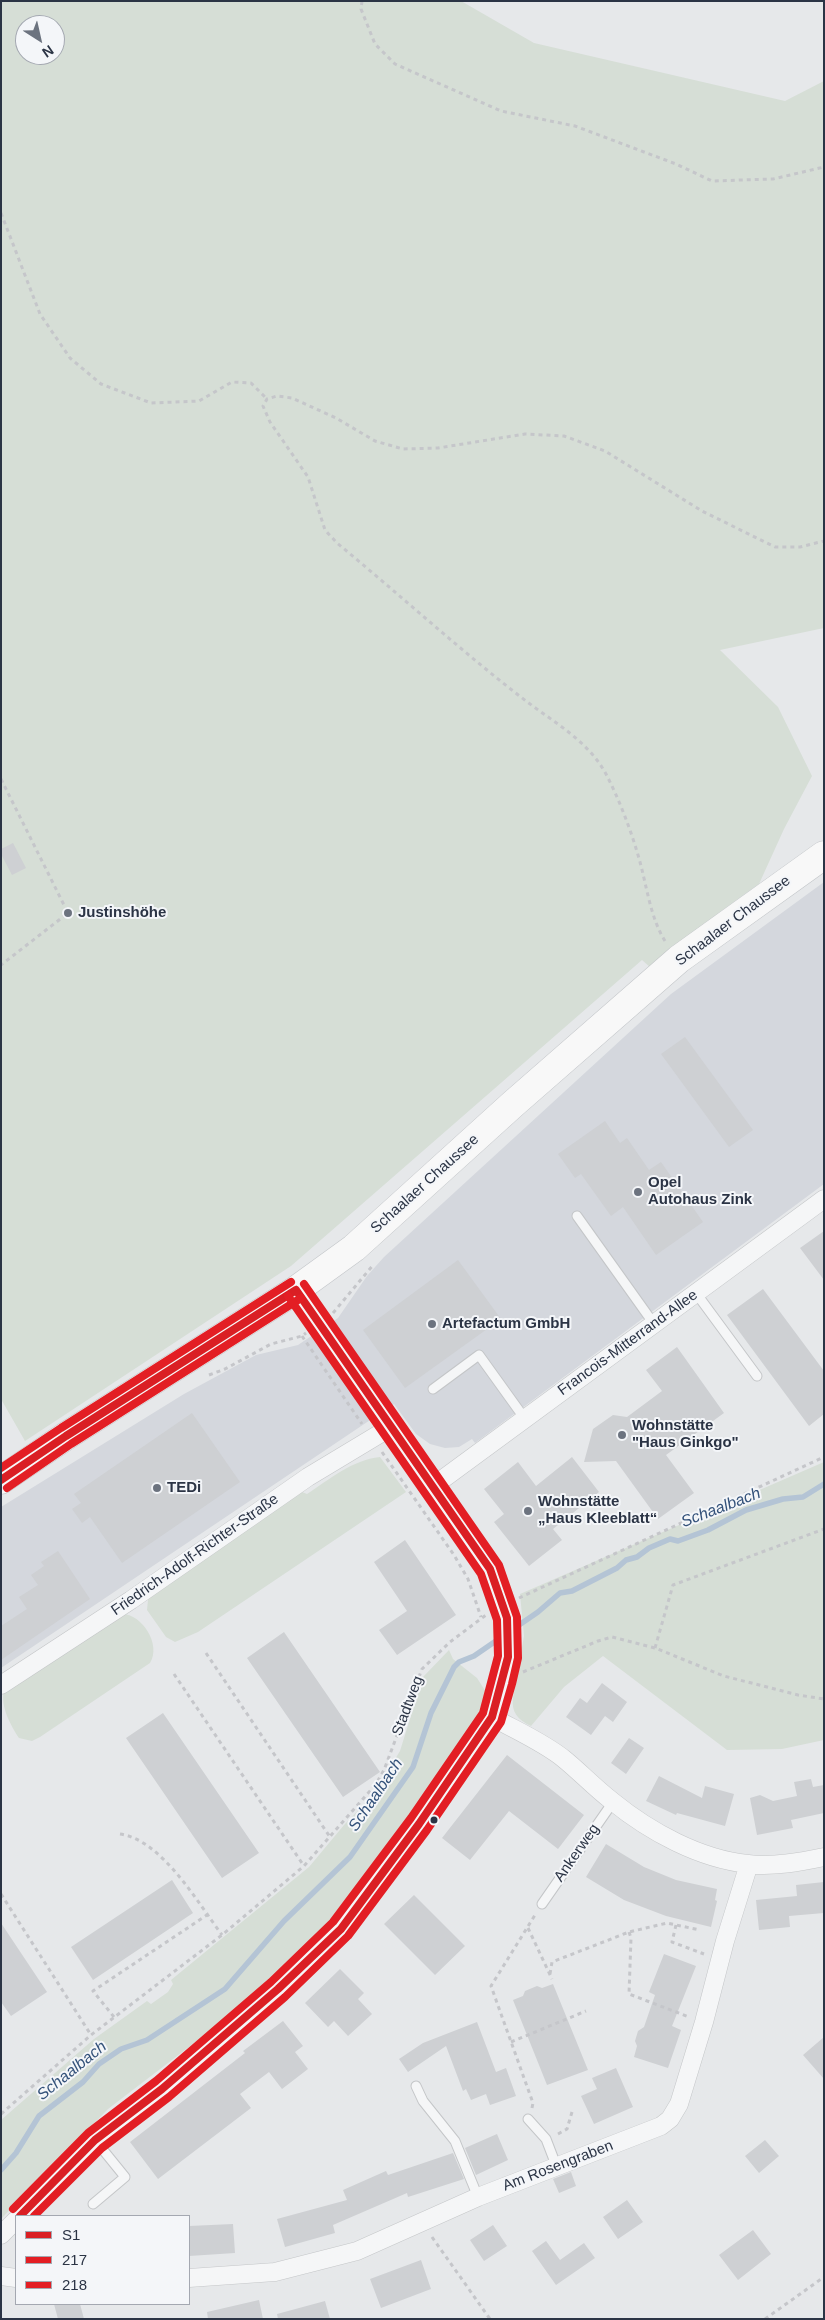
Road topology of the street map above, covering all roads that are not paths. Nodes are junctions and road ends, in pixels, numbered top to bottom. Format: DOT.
graph roads {
  1 [pos="824,855"];
  2 [pos="824,1199"];
  3 [pos="576,1216"];
  4 [pos="296,1290"];
  5 [pos="696,1293"];
  6 [pos="654,1324"];
  7 [pos="757,1376"];
  8 [pos="433,1389"];
  9 [pos="525,1419"];
  10 [pos="390,1427"];
  11 [pos="1,1480"];
  12 [pos="432,1487"];
  13 [pos="1,1685"];
  14 [pos="492,1717"];
  15 [pos="613,1802"];
  16 [pos="824,1857"];
  17 [pos="749,1864"];
  18 [pos="542,1904"];
  19 [pos="416,2086"];
  20 [pos="528,2119"];
  21 [pos="95,2140"];
  22 [pos="556,2165"];
  23 [pos="478,2197"];
  24 [pos="94,2204"];
  25 [pos="21,2215"];
  26 [pos="15,2221"];
  27 [pos="1,2235"];
  28 [pos="1,2276"];
  29 [pos="15,2278"];
  30 [pos="190,2278"];
  1 -- 4 [label="main road, Schaalaer Chaussee"];
  2 -- 5 [label="street, Francois-Mitterrand-Allee"];
  3 -- 6 [label="lane"];
  4 -- 10 [label="street"];
  4 -- 11 [label="main road, Schaalaer Chaussee"];
  5 -- 6 [label="street, Francois-Mitterrand-Allee"];
  5 -- 7 [label="lane"];
  6 -- 9 [label="street, Francois-Mitterrand-Allee"];
  8 -- 9 [label="lane"];
  9 -- 12 [label="street, Francois-Mitterrand-Allee"];
  10 -- 12 [label="street"];
  10 -- 13 [label="street, Friedrich-Adolf-Richter-Straße"];
  12 -- 14 [label="street"];
  14 -- 15 [label="street"];
  14 -- 21 [label="street"];
  15 -- 17 [label="street"];
  15 -- 18 [label="lane, Ankerweg"];
  16 -- 17 [label="street"];
  17 -- 22 [label="street, Am Rosengraben"];
  19 -- 23 [label="lane"];
  20 -- 22 [label="lane"];
  21 -- 24 [label="lane"];
  21 -- 25 [label="street"];
  22 -- 23 [label="street, Am Rosengraben"];
  23 -- 30 [label="street, Am Rosengraben"];
  26 -- 27 [label="street"];
  28 -- 29 [label="street"];
}
